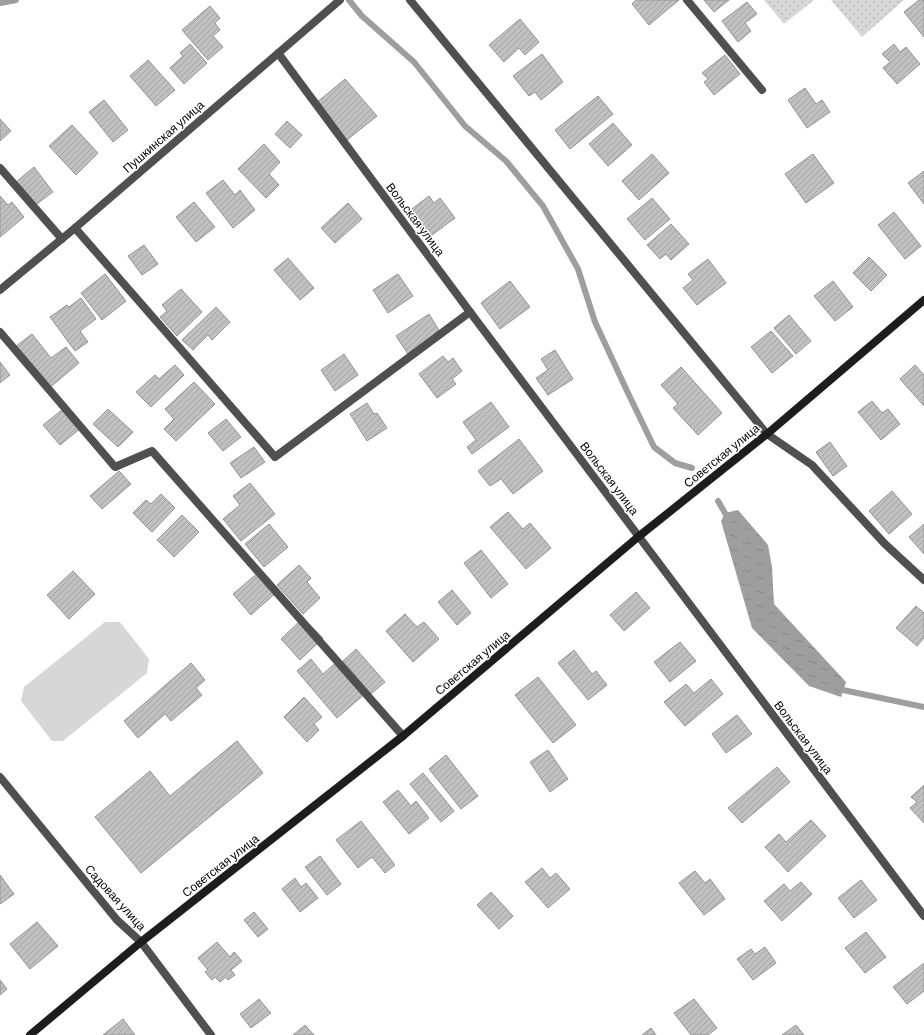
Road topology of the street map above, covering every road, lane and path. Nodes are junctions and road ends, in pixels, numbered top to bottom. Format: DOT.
graph roads {
  1 [pos="340,0"];
  2 [pos="410,0"];
  3 [pos="687,0"];
  4 [pos="278,53"];
  5 [pos="762,90"];
  6 [pos="0,168"];
  7 [pos="75,228"];
  8 [pos="62,239"];
  9 [pos="0,290"];
  10 [pos="924,300"];
  11 [pos="470,312"];
  12 [pos="0,332"];
  13 [pos="767,434"];
  14 [pos="638,537"];
  15 [pos="924,580"];
  16 [pos="404,736"];
  17 [pos="0,777"];
  18 [pos="924,916"];
  19 [pos="141,942"];
  20 [pos="30,1035"];
  21 [pos="212,1035"];
  1 -- 4 [label="street, Пушкинская улица"];
  2 -- 13 [label="street"];
  3 -- 5 [label="street"];
  4 -- 7 [label="street, Пушкинская улица"];
  4 -- 11 [label="street, Вольская улица"];
  6 -- 8 [label="street"];
  7 -- 8 [label="street, Пушкинская улица"];
  7 -- 11 [label="street"];
  8 -- 9 [label="street, Пушкинская улица"];
  10 -- 13 [label="main road, Советская улица"];
  11 -- 14 [label="street, Вольская улица"];
  12 -- 16 [label="street"];
  13 -- 14 [label="main road, Советская улица"];
  13 -- 15 [label="street"];
  14 -- 16 [label="main road, Советская улица"];
  14 -- 18 [label="street, Вольская улица"];
  16 -- 19 [label="main road, Советская улица"];
  17 -- 19 [label="street, Садовая улица"];
  19 -- 20 [label="main road, Советская улица"];
  19 -- 21 [label="street, Садовая улица"];
}
